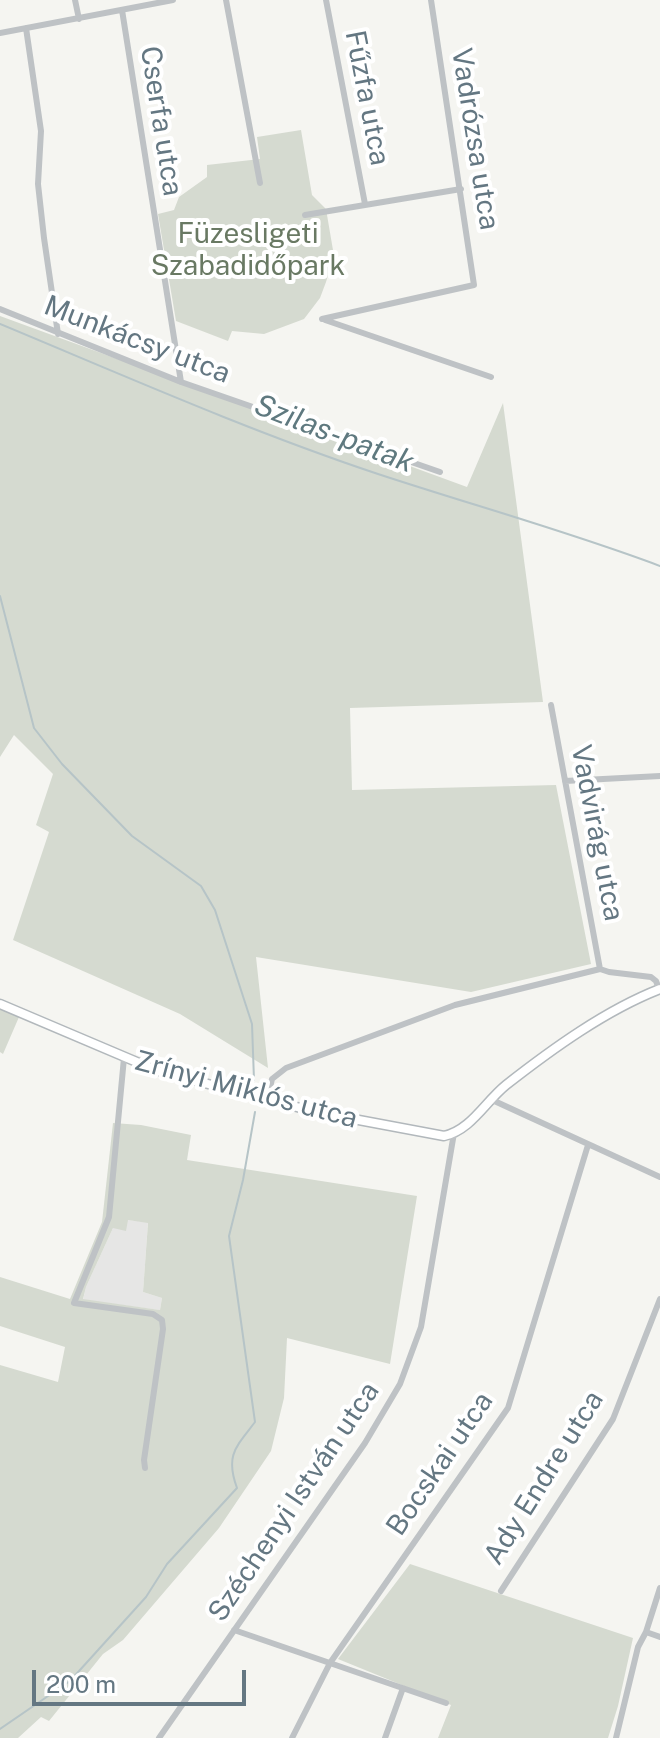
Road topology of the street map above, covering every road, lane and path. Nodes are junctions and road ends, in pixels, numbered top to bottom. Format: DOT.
graph roads {
  1 [pos="75,0"];
  2 [pos="173,0"];
  3 [pos="226,0"];
  4 [pos="326,0"];
  5 [pos="431,0"];
  6 [pos="122,10"];
  7 [pos="79,19"];
  8 [pos="26,28"];
  9 [pos="0,33"];
  10 [pos="260,183"];
  11 [pos="461,189"];
  12 [pos="365,204"];
  13 [pos="305,215"];
  14 [pos="0,309"];
  15 [pos="58,334"];
  16 [pos="491,377"];
  17 [pos="181,382"];
  18 [pos="440,472"];
  19 [pos="551,705"];
  20 [pos="660,776"];
  21 [pos="565,781"];
  22 [pos="600,969"];
  23 [pos="660,989"];
  24 [pos="0,1004"];
  25 [pos="124,1058"];
  26 [pos="490,1099"];
  27 [pos="264,1100"];
  28 [pos="454,1133"];
  29 [pos="588,1145"];
  30 [pos="660,1177"];
  31 [pos="660,1299"];
  32 [pos="145,1468"];
  33 [pos="660,1588"];
  34 [pos="501,1591"];
  35 [pos="234,1630"];
  36 [pos="646,1632"];
  37 [pos="660,1637"];
  38 [pos="330,1663"];
  39 [pos="403,1688"];
  40 [pos="446,1703"];
  41 [pos="159,1738"];
  42 [pos="292,1738"];
  43 [pos="385,1738"];
  44 [pos="616,1738"];
  1 -- 7 [label="street"];
  2 -- 6 [label="street"];
  3 -- 10 [label="street"];
  4 -- 12 [label="street, Fűzfa utca"];
  5 -- 11 [label="street, Vadrózsa utca"];
  6 -- 7 [label="street"];
  6 -- 17 [label="street, Cserfa utca"];
  7 -- 8 [label="street"];
  8 -- 9 [label="street"];
  8 -- 15 [label="street"];
  11 -- 12 [label="street"];
  11 -- 16 [label="street, Vadrózsa utca"];
  12 -- 13 [label="street"];
  14 -- 15 [label="street, Munkácsy utca"];
  15 -- 17 [label="street, Munkácsy utca"];
  17 -- 18 [label="street, Munkácsy utca"];
  19 -- 21 [label="street, Vadvirág utca"];
  20 -- 21 [label="street"];
  21 -- 22 [label="street, Vadvirág utca"];
  22 -- 23 [label="street"];
  22 -- 27 [label="street"];
  23 -- 26 [label="main road"];
  24 -- 25 [label="main road, Zrínyi Miklós utca"];
  25 -- 27 [label="main road, Zrínyi Miklós utca"];
  25 -- 32 [label="street"];
  26 -- 28 [label="main road"];
  26 -- 29 [label="street"];
  27 -- 28 [label="main road, Zrínyi Miklós utca"];
  28 -- 35 [label="street, Széchenyi István utca"];
  29 -- 30 [label="street"];
  29 -- 38 [label="street, Bocskai utca"];
  31 -- 34 [label="street, Ady Endre utca"];
  33 -- 36 [label="street"];
  35 -- 38 [label="street"];
  35 -- 41 [label="street, Széchenyi István utca"];
  36 -- 37 [label="street"];
  36 -- 44 [label="street"];
  38 -- 39 [label="street"];
  38 -- 42 [label="street, Bocskai utca"];
  39 -- 40 [label="street"];
  39 -- 43 [label="street"];
}
